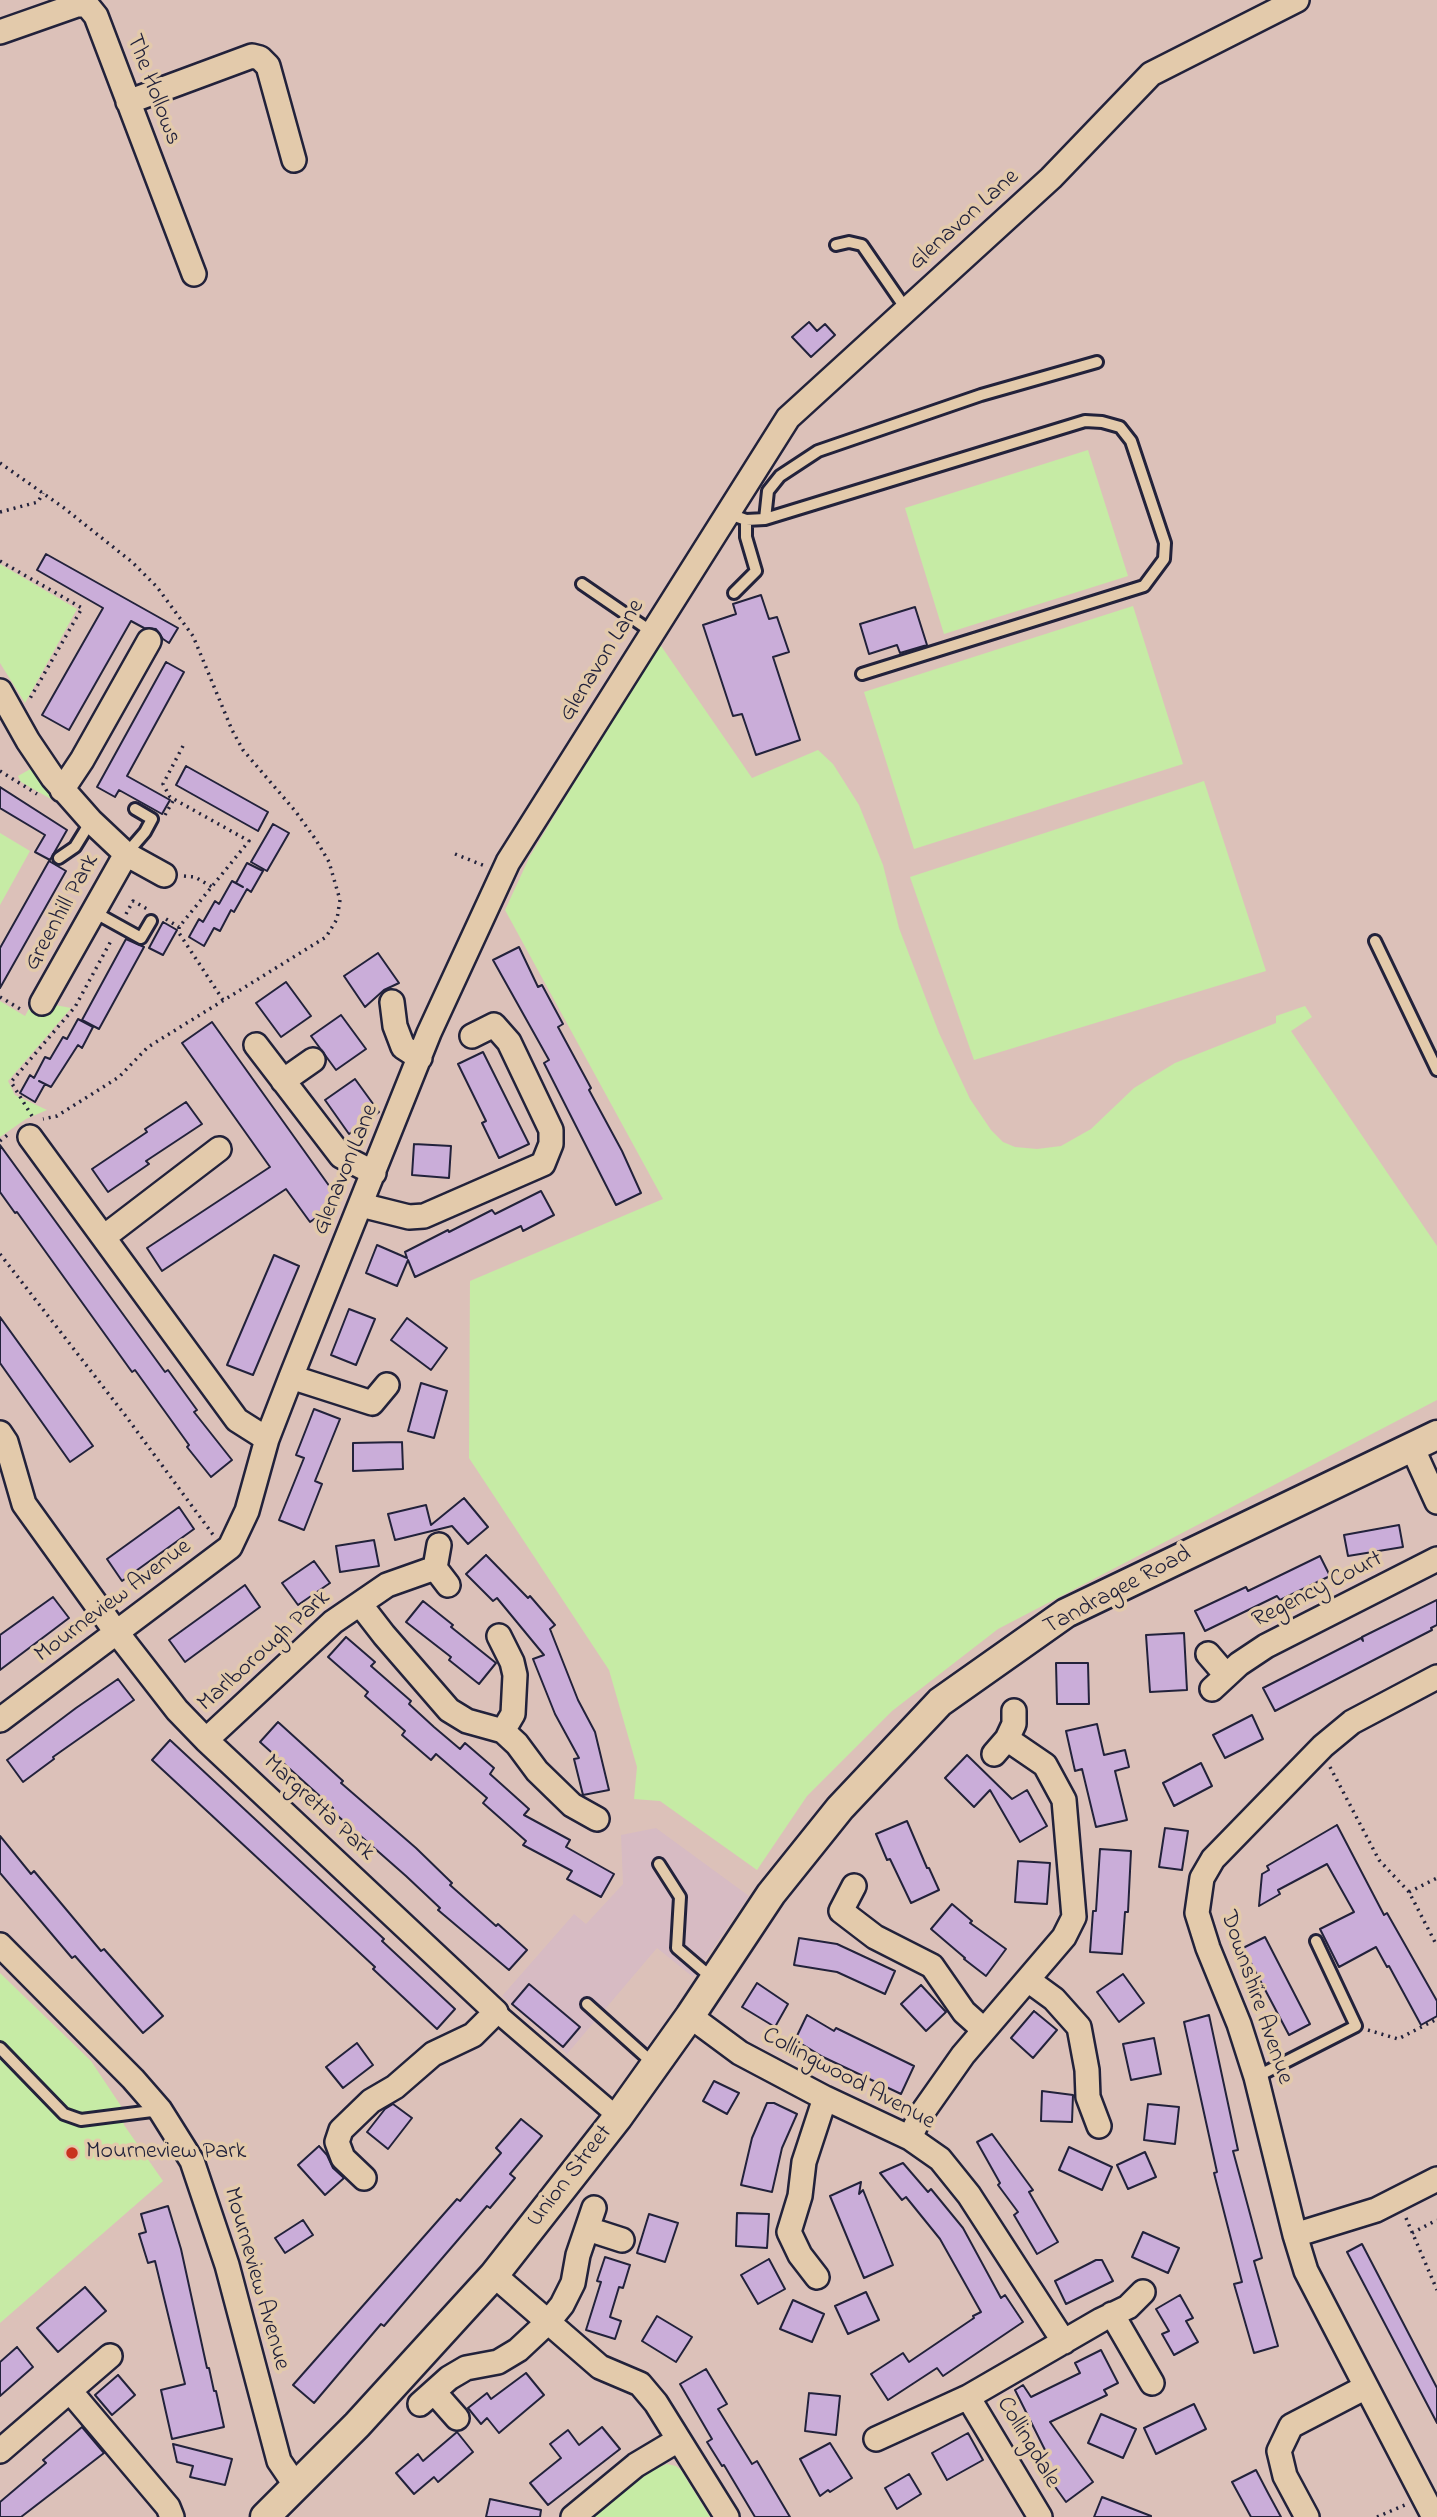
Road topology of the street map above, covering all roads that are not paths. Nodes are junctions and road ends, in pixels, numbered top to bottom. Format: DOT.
graph roads {
  1 [pos="1297,0"];
  2 [pos="2,25"];
  3 [pos="128,102"];
  4 [pos="293,160"];
  5 [pos="836,245"];
  6 [pos="194,274"];
  7 [pos="906,309"];
  8 [pos="1097,362"];
  9 [pos="737,516"];
  10 [pos="765,519"];
  11 [pos="582,584"];
  12 [pos="734,593"];
  13 [pos="652,632"];
  14 [pos="149,640"];
  15 [pos="862,674"];
  16 [pos="0,691"];
  17 [pos="62,790"];
  18 [pos="135,809"];
  19 [pos="91,821"];
  20 [pos="126,854"];
  21 [pos="59,858"];
  22 [pos="164,875"];
  23 [pos="94,912"];
  24 [pos="151,921"];
  25 [pos="1376,942"];
  26 [pos="392,1002"];
  27 [pos="42,1003"];
  28 [pos="472,1036"];
  29 [pos="256,1045"];
  30 [pos="420,1058"];
  31 [pos="313,1060"];
  32 [pos="1437,1070"];
  33 [pos="283,1081"];
  34 [pos="20,1135"];
  35 [pos="219,1149"];
  36 [pos="374,1173"];
  37 [pos="361,1205"];
  38 [pos="104,1237"];
  39 [pos="291,1377"];
  40 [pos="387,1385"];
  41 [pos="1437,1434"];
  42 [pos="267,1439"];
  43 [pos="2,1440"];
  44 [pos="1412,1447"];
  45 [pos="1437,1502"];
  46 [pos="439,1545"];
  47 [pos="225,1552"];
  48 [pos="1437,1559"];
  49 [pos="360,1604"];
  50 [pos="117,1633"];
  51 [pos="499,1636"];
  52 [pos="1208,1654"];
  53 [pos="1437,1677"];
  54 [pos="1014,1711"];
  55 [pos="0,1720"];
  56 [pos="503,1731"];
  57 [pos="206,1740"];
  58 [pos="839,1808"];
  59 [pos="597,1819"];
  60 [pos="659,1864"];
  61 [pos="854,1886"];
  62 [pos="1317,1941"];
  63 [pos="0,1945"];
  64 [pos="714,1980"];
  65 [pos="1028,1980"];
  66 [pos="587,2004"];
  67 [pos="496,2012"];
  68 [pos="690,2016"];
  69 [pos="984,2029"];
  70 [pos="0,2048"];
  71 [pos="655,2065"];
  72 [pos="1256,2077"];
  73 [pos="825,2098"];
  74 [pos="160,2110"];
  75 [pos="618,2117"];
  76 [pos="1099,2126"];
  77 [pos="910,2138"];
  78 [pos="364,2178"];
  79 [pos="1437,2179"];
  80 [pos="1295,2235"];
  81 [pos="622,2240"];
  82 [pos="494,2275"];
  83 [pos="817,2277"];
  84 [pos="1143,2292"];
  85 [pos="1112,2314"];
  86 [pos="549,2321"];
  87 [pos="1064,2342"];
  88 [pos="110,2356"];
  89 [pos="1152,2383"];
  90 [pos="1366,2387"];
  91 [pos="70,2391"];
  92 [pos="968,2396"];
  93 [pos="457,2418"];
  94 [pos="876,2439"];
  95 [pos="678,2440"];
  96 [pos="0,2451"];
  97 [pos="296,2486"];
  98 [pos="1428,2507"];
  99 [pos="172,2517"];
  100 [pos="265,2517"];
  101 [pos="572,2517"];
  102 [pos="727,2517"];
  103 [pos="1040,2517"];
  104 [pos="1307,2517"];
  1 -- 7 [label="street, Glenavon Lane"];
  2 -- 3 [label="street, The Hollows"];
  3 -- 4 [label="street"];
  3 -- 6 [label="street, The Hollows"];
  5 -- 7 [label="lane"];
  7 -- 9 [label="street, Glenavon Lane"];
  8 -- 10 [label="lane"];
  9 -- 10 [label="lane"];
  9 -- 12 [label="lane"];
  9 -- 13 [label="street, Glenavon Lane"];
  10 -- 15 [label="lane"];
  11 -- 13 [label="lane"];
  13 -- 30 [label="street, Glenavon Lane"];
  14 -- 17 [label="street"];
  16 -- 17 [label="street, Greenhill Park"];
  17 -- 19 [label="street, Greenhill Park"];
  18 -- 20 [label="lane"];
  19 -- 20 [label="street, Greenhill Park"];
  19 -- 21 [label="lane"];
  20 -- 22 [label="street"];
  20 -- 23 [label="street, Greenhill Park"];
  23 -- 24 [label="lane"];
  23 -- 27 [label="street, Greenhill Park"];
  25 -- 32 [label="lane"];
  26 -- 30 [label="street"];
  28 -- 37 [label="street"];
  29 -- 33 [label="street"];
  30 -- 36 [label="street, Glenavon Lane"];
  31 -- 33 [label="street"];
  33 -- 36 [label="street"];
  34 -- 38 [label="street"];
  35 -- 38 [label="street"];
  36 -- 37 [label="street, Glenavon Lane"];
  37 -- 39 [label="street, Glenavon Lane"];
  38 -- 42 [label="street"];
  39 -- 40 [label="street"];
  39 -- 42 [label="street, Glenavon Lane"];
  41 -- 44 [label="street, Tandragee Road"];
  42 -- 47 [label="street, Glenavon Lane"];
  43 -- 50 [label="street, Margretta Park"];
  44 -- 45 [label="street"];
  44 -- 58 [label="street, Tandragee Road"];
  46 -- 49 [label="street, Marlborough Park"];
  47 -- 50 [label="street, Mourneview Avenue"];
  48 -- 52 [label="street, Regency Court"];
  49 -- 56 [label="street, Marlborough Park"];
  49 -- 57 [label="street, Marlborough Park"];
  50 -- 55 [label="street, Mourneview Avenue"];
  50 -- 57 [label="street, Margretta Park"];
  51 -- 56 [label="street"];
  53 -- 72 [label="street, Downshire Avenue"];
  54 -- 65 [label="street"];
  56 -- 59 [label="street"];
  57 -- 67 [label="street, Margretta Park"];
  58 -- 64 [label="street, Union Street"];
  60 -- 64 [label="lane"];
  61 -- 69 [label="street"];
  62 -- 72 [label="lane"];
  63 -- 74 [label="street, Mourneview Avenue"];
  64 -- 68 [label="street, Union Street"];
  65 -- 69 [label="street"];
  65 -- 76 [label="street"];
  66 -- 71 [label="lane"];
  67 -- 75 [label="street, Margretta Park"];
  67 -- 78 [label="street"];
  68 -- 71 [label="street, Union Street"];
  68 -- 73 [label="street, Collingwood Avenue"];
  69 -- 77 [label="street"];
  70 -- 74 [label="lane"];
  71 -- 75 [label="street, Union Street"];
  72 -- 80 [label="street, Downshire Avenue"];
  73 -- 77 [label="street, Collingwood Avenue"];
  73 -- 83 [label="street"];
  74 -- 97 [label="street, Mourneview Avenue"];
  75 -- 82 [label="street, Union Street"];
  77 -- 87 [label="street, Collingwood Avenue"];
  79 -- 80 [label="street"];
  80 -- 90 [label="street, Downshire Avenue"];
  81 -- 86 [label="street"];
  82 -- 86 [label="street"];
  82 -- 97 [label="street, Union Street"];
  84 -- 85 [label="street, Collingdale"];
  85 -- 87 [label="street, Collingdale"];
  85 -- 89 [label="street"];
  86 -- 93 [label="street"];
  86 -- 95 [label="street"];
  87 -- 92 [label="street, Collingdale"];
  88 -- 91 [label="street"];
  90 -- 98 [label="street, Downshire Avenue"];
  90 -- 104 [label="street"];
  91 -- 96 [label="street"];
  91 -- 99 [label="street"];
  92 -- 94 [label="street, Collingdale"];
  92 -- 103 [label="street, Collingdale"];
  95 -- 101 [label="street"];
  95 -- 102 [label="street"];
  97 -- 100 [label="street, Union Street"];
}
